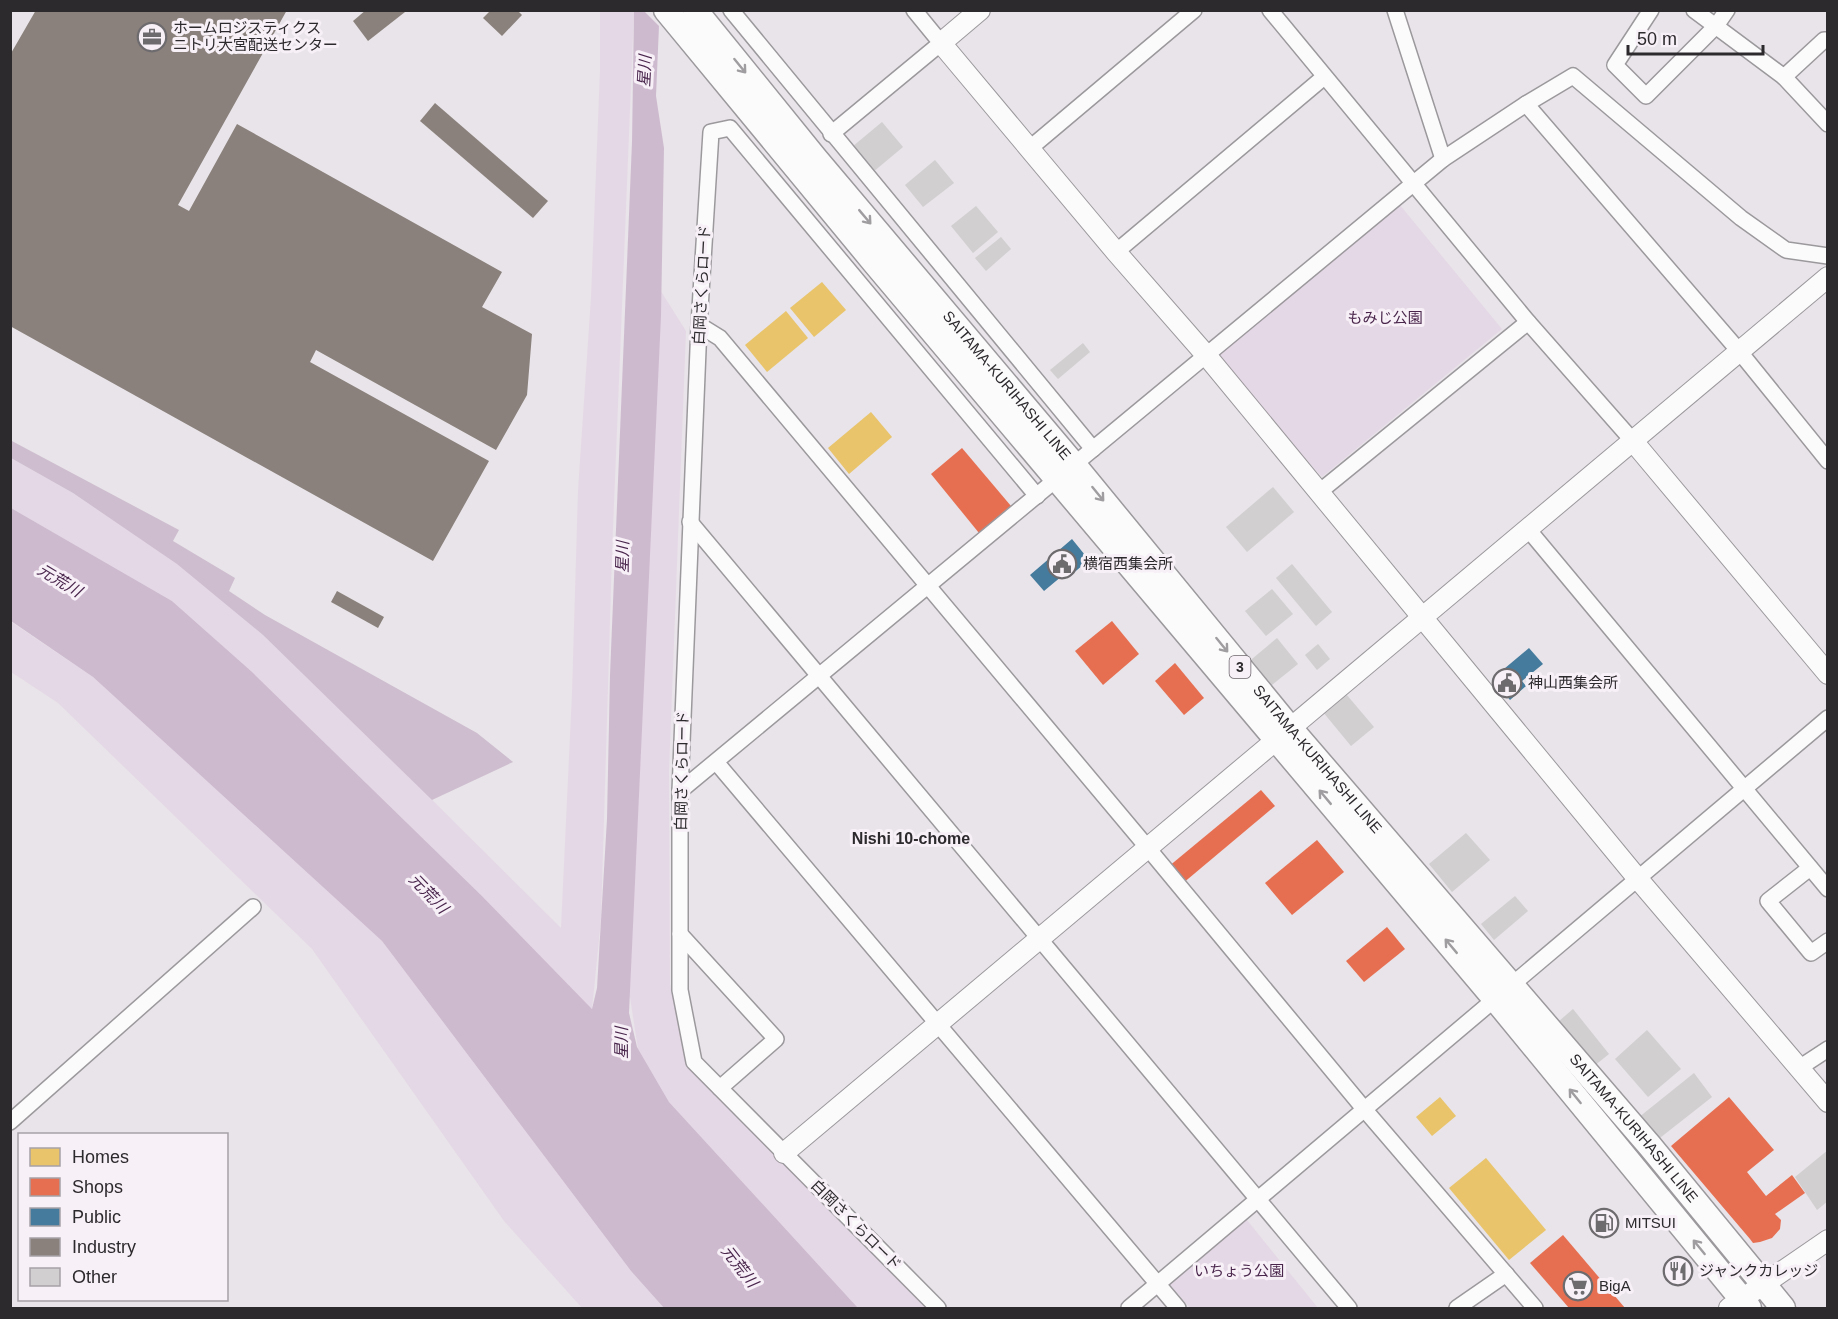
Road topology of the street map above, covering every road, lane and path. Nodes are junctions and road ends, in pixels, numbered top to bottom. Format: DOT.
graph roads {
  1 [pos="666,10"];
  2 [pos="730,10"];
  3 [pos="914,10"];
  4 [pos="980,10"];
  5 [pos="1194,10"];
  6 [pos="1270,10"];
  7 [pos="1395,10"];
  8 [pos="1651,10"];
  9 [pos="1694,10"];
  10 [pos="1727,10"];
  11 [pos="699,16"];
  12 [pos="1716,26"];
  13 [pos="1826,38"];
  14 [pos="941,43"];
  15 [pos="1324,77"];
  16 [pos="1784,77"];
  17 [pos="1526,104"];
  18 [pos="1827,124"];
  19 [pos="831,134"];
  20 [pos="1029,149"];
  21 [pos="1443,159"];
  22 [pos="1414,183"];
  23 [pos="1116,252"];
  24 [pos="1827,256"];
  25 [pos="1827,277"];
  26 [pos="1528,322"];
  27 [pos="699,325"];
  28 [pos="1739,351"];
  29 [pos="1206,356"];
  30 [pos="1632,440"];
  31 [pos="1094,449"];
  32 [pos="1827,460"];
  33 [pos="1066,472"];
  34 [pos="1318,493"];
  35 [pos="1037,496"];
  36 [pos="690,522"];
  37 [pos="1527,528"];
  38 [pos="927,587"];
  39 [pos="1420,617"];
  40 [pos="1827,674"];
  41 [pos="819,676"];
  42 [pos="1827,718"];
  43 [pos="1282,732"];
  44 [pos="716,762"];
  45 [pos="1744,789"];
  46 [pos="681,791"];
  47 [pos="1147,847"];
  48 [pos="1810,868"];
  49 [pos="1638,879"];
  50 [pos="1827,889"];
  51 [pos="254,907"];
  52 [pos="680,934"];
  53 [pos="1038,937"];
  54 [pos="1827,941"];
  55 [pos="1503,993"];
  56 [pos="937,1023"];
  57 [pos="1827,1049"];
  58 [pos="1799,1068"];
  59 [pos="720,1088"];
  60 [pos="1827,1102"];
  61 [pos="1365,1110"];
  62 [pos="10,1122"];
  63 [pos="784,1153"];
  64 [pos="1258,1200"];
  65 [pos="1827,1240"];
  66 [pos="1506,1274"];
  67 [pos="1157,1285"];
  68 [pos="1763,1285"];
  69 [pos="1740,1306"];
  70 [pos="938,1308"];
  71 [pos="1129,1308"];
  72 [pos="1178,1308"];
  73 [pos="1349,1308"];
  74 [pos="1457,1308"];
  75 [pos="1535,1308"];
  76 [pos="1783,1308"];
  1 -- 33 [label="main road, SAITAMA-KURIHASHI LINE / 3"];
  2 -- 19 [label="street"];
  3 -- 14 [label="street"];
  4 -- 14 [label="street"];
  5 -- 20 [label="street"];
  6 -- 15 [label="street"];
  7 -- 21 [label="street"];
  8 -- 12 [label="street"];
  9 -- 12 [label="street"];
  10 -- 12 [label="street"];
  11 -- 33 [label="main road, SAITAMA-KURIHASHI LINE / 3, one-way"];
  12 -- 16 [label="street"];
  13 -- 16 [label="street"];
  14 -- 19 [label="street"];
  14 -- 20 [label="street"];
  15 -- 22 [label="street"];
  15 -- 23 [label="street"];
  16 -- 18 [label="street"];
  17 -- 21 [label="street"];
  17 -- 24 [label="street"];
  17 -- 28 [label="street"];
  19 -- 31 [label="street"];
  20 -- 23 [label="street"];
  21 -- 22 [label="street"];
  22 -- 26 [label="street"];
  22 -- 29 [label="street"];
  23 -- 29 [label="street"];
  25 -- 28 [label="street"];
  26 -- 30 [label="street"];
  26 -- 34 [label="street"];
  27 -- 35 [label="street, 白岡さくらロード"];
  27 -- 36 [label="street, 白岡さくらロード"];
  27 -- 38 [label="street"];
  28 -- 30 [label="street"];
  28 -- 32 [label="street"];
  29 -- 31 [label="street"];
  29 -- 34 [label="street"];
  30 -- 37 [label="street"];
  30 -- 40 [label="street"];
  31 -- 33 [label="street"];
  33 -- 35 [label="street"];
  33 -- 43 [label="main road, SAITAMA-KURIHASHI LINE / 3"];
  34 -- 39 [label="street"];
  35 -- 38 [label="street"];
  36 -- 41 [label="street"];
  36 -- 46 [label="street, 白岡さくらロード"];
  37 -- 39 [label="street"];
  37 -- 45 [label="street"];
  38 -- 41 [label="street"];
  38 -- 47 [label="street"];
  39 -- 43 [label="street"];
  39 -- 49 [label="street"];
  41 -- 44 [label="street"];
  41 -- 53 [label="street"];
  42 -- 45 [label="street"];
  43 -- 47 [label="street"];
  43 -- 55 [label="main road, SAITAMA-KURIHASHI LINE / 3"];
  44 -- 46 [label="street"];
  44 -- 56 [label="street"];
  45 -- 48 [label="street"];
  45 -- 49 [label="street"];
  46 -- 52 [label="street, 白岡さくらロード"];
  47 -- 53 [label="street"];
  47 -- 61 [label="street"];
  48 -- 50 [label="street"];
  48 -- 54 [label="street"];
  49 -- 55 [label="street"];
  49 -- 58 [label="street"];
  51 -- 62 [label="street"];
  52 -- 59 [label="street, 白岡さくらロード"];
  52 -- 59 [label="street"];
  53 -- 56 [label="street"];
  53 -- 64 [label="street"];
  55 -- 61 [label="street"];
  55 -- 68 [label="main road, SAITAMA-KURIHASHI LINE / 3"];
  69 -- 55 [label="main road, SAITAMA-KURIHASHI LINE / 3, one-way"];
  56 -- 63 [label="street"];
  56 -- 67 [label="street"];
  57 -- 58 [label="street"];
  58 -- 60 [label="street"];
  59 -- 63 [label="street, 白岡さくらロード"];
  61 -- 64 [label="street"];
  61 -- 66 [label="street"];
  63 -- 70 [label="street, 白岡さくらロード"];
  64 -- 67 [label="street"];
  64 -- 73 [label="street"];
  65 -- 68 [label="street"];
  66 -- 74 [label="street"];
  66 -- 75 [label="street"];
  67 -- 71 [label="street"];
  67 -- 72 [label="street"];
  68 -- 69 [label="street"];
  68 -- 76 [label="main road, SAITAMA-KURIHASHI LINE / 3"];
}
